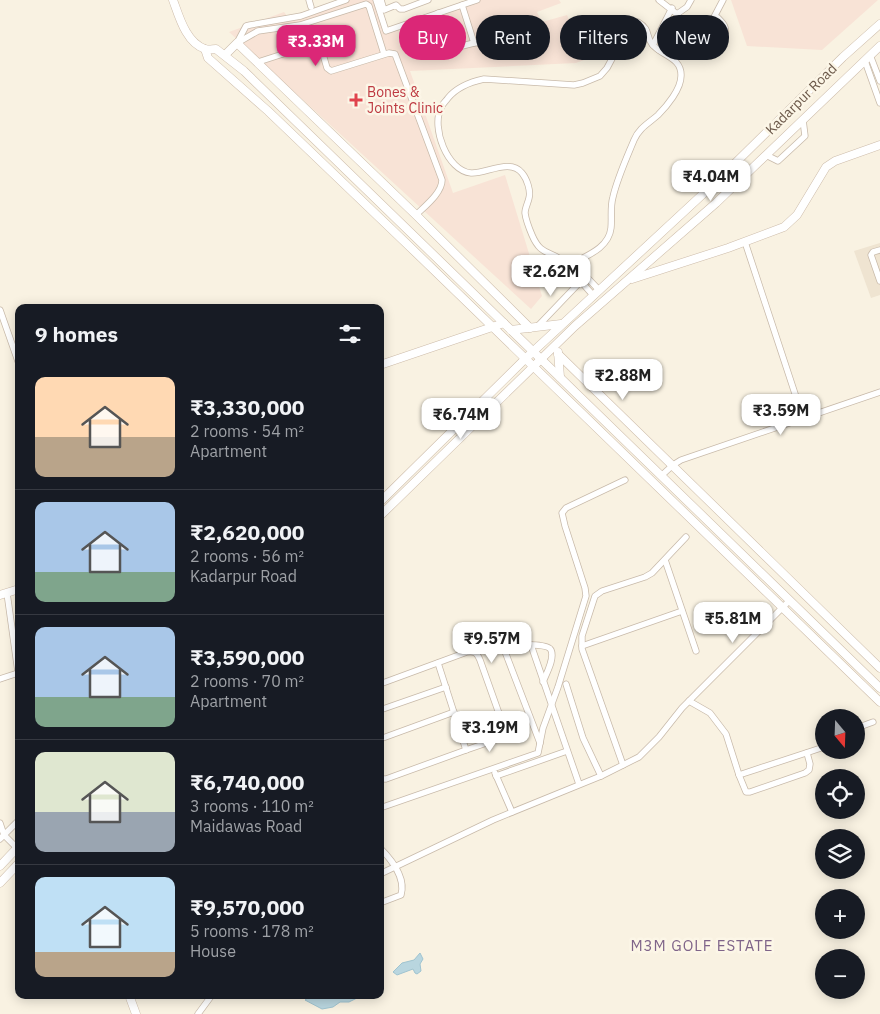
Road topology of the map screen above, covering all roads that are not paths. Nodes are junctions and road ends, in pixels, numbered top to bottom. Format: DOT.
graph roads {
  1 [pos="172,0"];
  2 [pos="309,0"];
  3 [pos="346,0"];
  4 [pos="376,0"];
  5 [pos="381,0"];
  6 [pos="428,0"];
  7 [pos="477,0"];
  8 [pos="659,0"];
  9 [pos="691,0"];
  10 [pos="723,0"];
  11 [pos="462,5"];
  12 [pos="311,8"];
  13 [pos="672,8"];
  14 [pos="438,13"];
  15 [pos="678,15"];
  16 [pos="715,15"];
  17 [pos="880,24"];
  18 [pos="237,43"];
  19 [pos="474,43"];
  20 [pos="653,45"];
  21 [pos="880,46"];
  22 [pos="657,48"];
  23 [pos="205,49"];
  24 [pos="384,54"];
  25 [pos="224,55"];
  26 [pos="870,55"];
  27 [pos="674,60"];
  28 [pos="865,61"];
  29 [pos="258,62"];
  30 [pos="880,80"];
  31 [pos="872,82"];
  32 [pos="880,103"];
  33 [pos="803,120"];
  34 [pos="329,130"];
  35 [pos="338,139"];
  36 [pos="317,142"];
  37 [pos="880,145"];
  38 [pos="326,151"];
  39 [pos="766,155"];
  40 [pos="377,177"];
  41 [pos="717,181"];
  42 [pos="365,188"];
  43 [pos="729,191"];
  44 [pos="416,215"];
  45 [pos="745,242"];
  46 [pos="880,250"];
  47 [pos="627,280"];
  48 [pos="880,281"];
  49 [pos="581,283"];
  50 [pos="596,293"];
  51 [pos="0,310"];
  52 [pos="504,323"];
  53 [pos="562,324"];
  54 [pos="492,327"];
  55 [pos="533,328"];
  56 [pos="511,330"];
  57 [pos="562,338"];
  58 [pos="15,343"];
  59 [pos="533,351"];
  60 [pos="558,354"];
  61 [pos="525,359"];
  62 [pos="541,359"];
  63 [pos="384,364"];
  64 [pos="533,367"];
  65 [pos="560,377"];
  66 [pos="880,392"];
  67 [pos="803,418"];
  68 [pos="673,465"];
  69 [pos="662,475"];
  70 [pos="625,480"];
  71 [pos="384,498"];
  72 [pos="384,512"];
  73 [pos="686,537"];
  74 [pos="665,560"];
  75 [pos="4,594"];
  76 [pos="790,600"];
  77 [pos="782,608"];
  78 [pos="682,611"];
  79 [pos="530,645"];
  80 [pos="582,646"];
  81 [pos="696,651"];
  82 [pos="15,658"];
  83 [pos="438,663"];
  84 [pos="880,668"];
  85 [pos="15,676"];
  86 [pos="0,679"];
  87 [pos="544,682"];
  88 [pos="384,683"];
  89 [pos="566,684"];
  90 [pos="446,687"];
  91 [pos="880,688"];
  92 [pos="689,701"];
  93 [pos="880,702"];
  94 [pos="551,704"];
  95 [pos="384,709"];
  96 [pos="454,712"];
  97 [pos="873,722"];
  98 [pos="865,725"];
  99 [pos="524,730"];
  100 [pos="507,736"];
  101 [pos="384,738"];
  102 [pos="540,745"];
  103 [pos="466,750"];
  104 [pos="815,750"];
  105 [pos="567,751"];
  106 [pos="807,753"];
  107 [pos="623,765"];
  108 [pos="494,769"];
  109 [pos="739,775"];
  110 [pos="496,776"];
  111 [pos="600,776"];
  112 [pos="384,779"];
  113 [pos="579,784"];
  114 [pos="384,807"];
  115 [pos="512,812"];
  116 [pos="0,822"];
  117 [pos="15,824"];
  118 [pos="2,837"];
  119 [pos="15,845"];
  120 [pos="15,850"];
  121 [pos="384,853"];
  122 [pos="1,864"];
  123 [pos="394,866"];
  124 [pos="15,867"];
  125 [pos="384,872"];
  126 [pos="0,883"];
  127 [pos="384,902"];
  128 [pos="130,999"];
  129 [pos="209,999"];
  130 [pos="136,1014"];
  131 [pos="198,1014"];
  1 -- 23 [label="street"];
  2 -- 12 [label="street"];
  3 -- 18 [label="street"];
  4 -- 14 [label="street"];
  5 -- 6 [label="street"];
  7 -- 11 [label="street"];
  8 -- 13 [label="street"];
  9 -- 15 [label="street"];
  10 -- 16 [label="street"];
  11 -- 14 [label="street"];
  11 -- 19 [label="street"];
  13 -- 15 [label="street"];
  13 -- 20 [label="street"];
  14 -- 19 [label="street"];
  17 -- 41 [label="street, Kadarpur Road"];
  18 -- 24 [label="street"];
  18 -- 25 [label="street"];
  18 -- 29 [label="street"];
  20 -- 22 [label="street"];
  20 -- 49 [label="street"];
  21 -- 26 [label="street, Kadarpur Road"];
  23 -- 25 [label="street"];
  23 -- 54 [label="street"];
  24 -- 29 [label="street"];
  24 -- 44 [label="street"];
  25 -- 36 [label="street"];
  26 -- 28 [label="street, Kadarpur Road"];
  26 -- 30 [label="street"];
  27 -- 50 [label="street"];
  28 -- 31 [label="street"];
  28 -- 33 [label="street, Kadarpur Road"];
  29 -- 34 [label="street"];
  30 -- 31 [label="street"];
  31 -- 32 [label="street"];
  33 -- 39 [label="street, Kadarpur Road"];
  33 -- 39 [label="street"];
  34 -- 35 [label="street"];
  34 -- 36 [label="street"];
  35 -- 38 [label="street"];
  35 -- 40 [label="street"];
  36 -- 38 [label="street"];
  37 -- 45 [label="street"];
  38 -- 42 [label="street"];
  39 -- 43 [label="street, Kadarpur Road"];
  40 -- 42 [label="street"];
  40 -- 44 [label="street"];
  41 -- 43 [label="street"];
  41 -- 50 [label="street, Kadarpur Road"];
  42 -- 52 [label="street"];
  43 -- 47 [label="street, Kadarpur Road"];
  44 -- 55 [label="street"];
  45 -- 47 [label="street"];
  45 -- 67 [label="street"];
  46 -- 48 [label="street"];
  47 -- 57 [label="street, Kadarpur Road"];
  49 -- 50 [label="street"];
  49 -- 55 [label="street"];
  50 -- 53 [label="street, Kadarpur Road"];
  51 -- 58 [label="street"];
  52 -- 54 [label="street"];
  52 -- 56 [label="street"];
  53 -- 55 [label="street"];
  53 -- 59 [label="street, Kadarpur Road"];
  54 -- 61 [label="street"];
  54 -- 63 [label="street"];
  55 -- 56 [label="street"];
  56 -- 59 [label="street"];
  57 -- 60 [label="street"];
  57 -- 62 [label="street, Kadarpur Road"];
  59 -- 61 [label="street, Kadarpur Road"];
  59 -- 62 [label="street"];
  60 -- 65 [label="street"];
  60 -- 68 [label="street"];
  61 -- 64 [label="street"];
  61 -- 71 [label="street, Kadarpur Road"];
  62 -- 64 [label="street, Kadarpur Road"];
  62 -- 65 [label="street"];
  64 -- 72 [label="street, Kadarpur Road"];
  64 -- 77 [label="street"];
  65 -- 69 [label="street"];
  66 -- 67 [label="street"];
  67 -- 68 [label="street"];
  68 -- 69 [label="street"];
  68 -- 84 [label="street"];
  69 -- 76 [label="street"];
  70 -- 94 [label="street"];
  73 -- 74 [label="street"];
  74 -- 78 [label="street"];
  74 -- 80 [label="street"];
  75 -- 82 [label="street"];
  76 -- 77 [label="street"];
  76 -- 91 [label="street"];
  77 -- 92 [label="street"];
  77 -- 93 [label="street"];
  78 -- 80 [label="street"];
  78 -- 81 [label="street"];
  79 -- 87 [label="street"];
  79 -- 87 [label="street"];
  79 -- 102 [label="street"];
  80 -- 107 [label="street"];
  83 -- 88 [label="street"];
  83 -- 90 [label="street"];
  83 -- 100 [label="street"];
  85 -- 86 [label="street"];
  87 -- 94 [label="street"];
  89 -- 111 [label="street"];
  90 -- 95 [label="street"];
  90 -- 96 [label="street"];
  92 -- 107 [label="street"];
  92 -- 109 [label="street"];
  94 -- 102 [label="street"];
  94 -- 105 [label="street"];
  96 -- 101 [label="street"];
  96 -- 103 [label="street"];
  97 -- 98 [label="street"];
  99 -- 100 [label="street"];
  100 -- 103 [label="street"];
  102 -- 108 [label="street"];
  103 -- 112 [label="street"];
  104 -- 106 [label="street"];
  105 -- 110 [label="street"];
  105 -- 113 [label="street"];
  106 -- 109 [label="street"];
  106 -- 109 [label="street"];
  107 -- 111 [label="street"];
  108 -- 110 [label="street"];
  108 -- 114 [label="street"];
  110 -- 115 [label="street"];
  111 -- 113 [label="street"];
  113 -- 115 [label="street"];
  115 -- 123 [label="street"];
  116 -- 118 [label="street"];
  117 -- 118 [label="street"];
  118 -- 119 [label="street"];
  120 -- 122 [label="street"];
  121 -- 123 [label="street"];
  123 -- 125 [label="street"];
  123 -- 127 [label="street"];
  124 -- 126 [label="street"];
  128 -- 130 [label="street"];
  129 -- 131 [label="street"];
}
